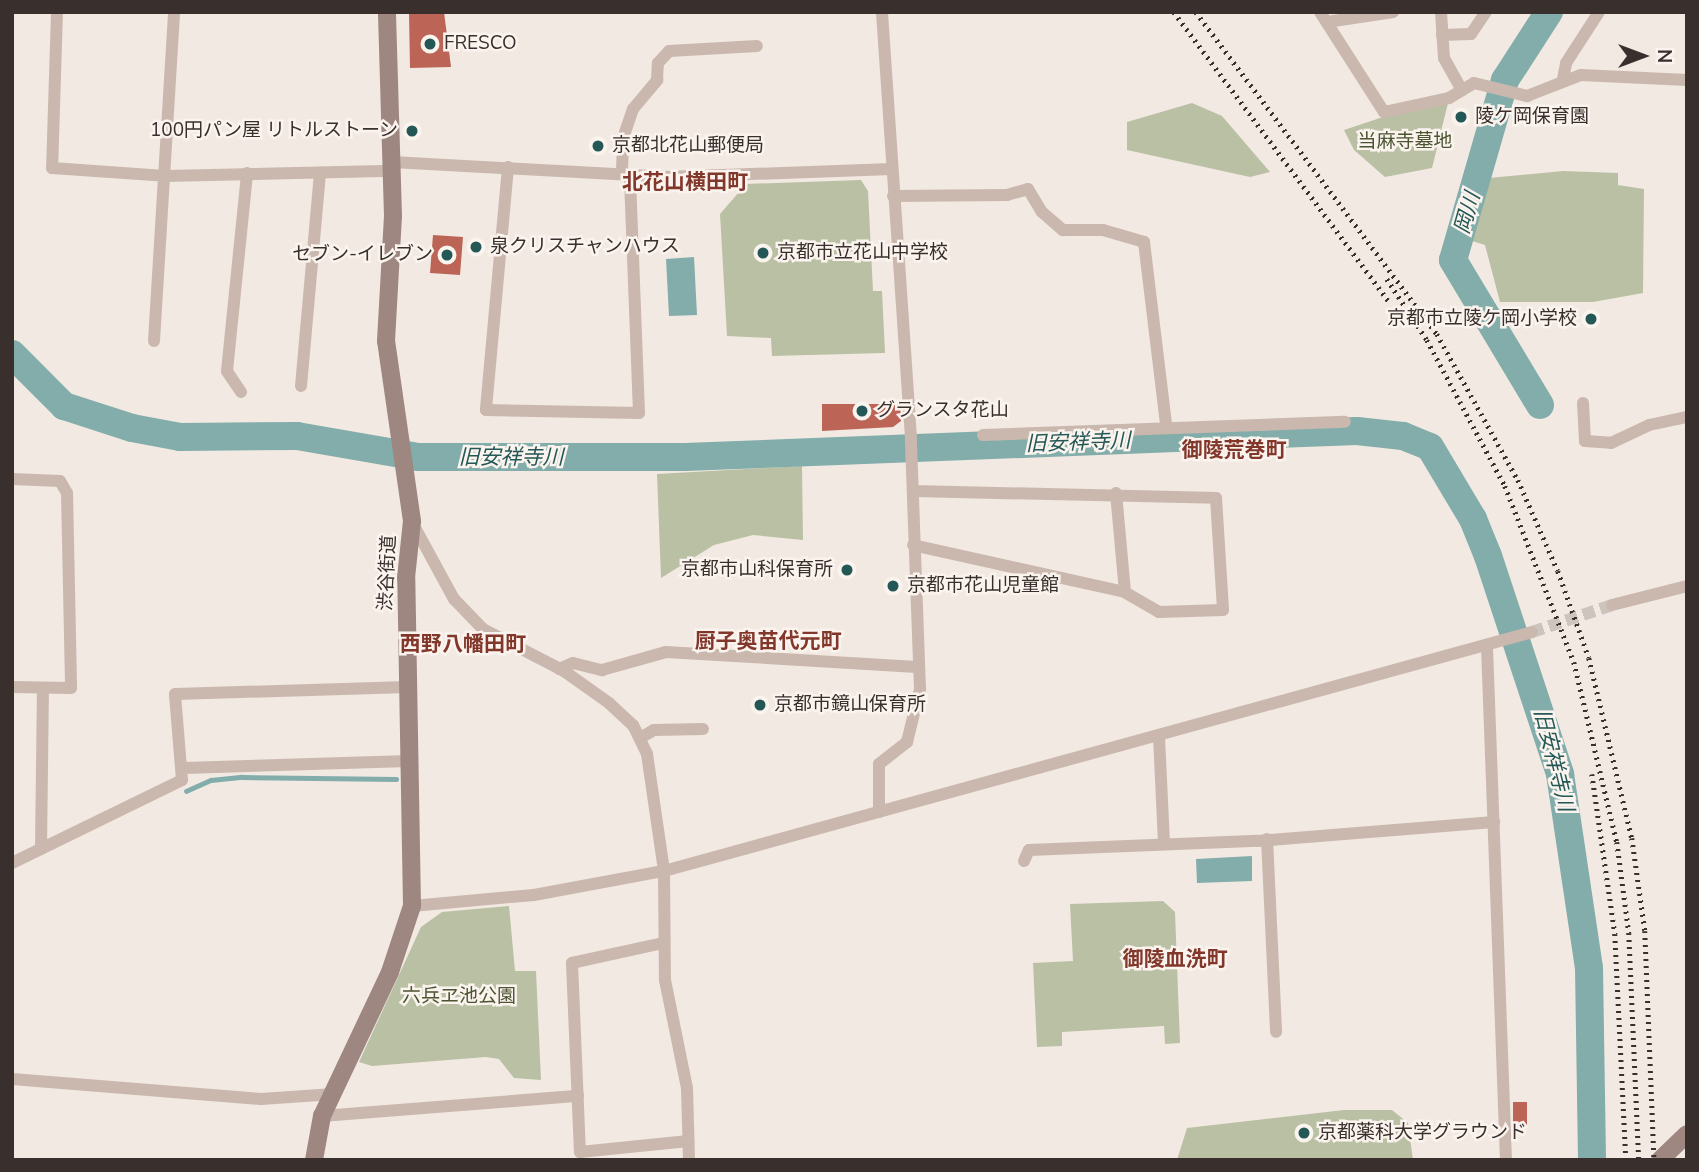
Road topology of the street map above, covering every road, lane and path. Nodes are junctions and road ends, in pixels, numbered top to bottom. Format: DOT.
graph roads {
  1 [pos="57,12"];
  2 [pos="174,12"];
  3 [pos="387,12"];
  4 [pos="882,12"];
  5 [pos="1393,12"];
  6 [pos="1441,12"];
  7 [pos="1486,12"];
  8 [pos="1599,12"];
  9 [pos="1324,17"];
  10 [pos="1442,35"];
  11 [pos="757,46"];
  12 [pos="1563,79"];
  13 [pos="1687,80"];
  14 [pos="1462,90"];
  15 [pos="393,167"];
  16 [pos="508,167"];
  17 [pos="892,169"];
  18 [pos="247,173"];
  19 [pos="320,173"];
  20 [pos="626,173"];
  21 [pos="164,176"];
  22 [pos="893,196"];
  23 [pos="154,341"];
  24 [pos="301,386"];
  25 [pos="241,393"];
  26 [pos="1583,403"];
  27 [pos="1687,417"];
  28 [pos="1346,422"];
  29 [pos="1166,425"];
  30 [pos="983,435"];
  31 [pos="12,479"];
  32 [pos="913,491"];
  33 [pos="1116,494"];
  34 [pos="412,522"];
  35 [pos="913,545"];
  36 [pos="1687,586"];
  37 [pos="1125,592"];
  38 [pos="1612,605"];
  39 [pos="1523,636"];
  40 [pos="1487,647"];
  41 [pos="916,667"];
  42 [pos="559,669"];
  43 [pos="12,687"];
  44 [pos="408,687"];
  45 [pos="43,689"];
  46 [pos="703,729"];
  47 [pos="1160,737"];
  48 [pos="640,738"];
  49 [pos="410,761"];
  50 [pos="184,768"];
  51 [pos="879,812"];
  52 [pos="1494,822"];
  53 [pos="1267,839"];
  54 [pos="1164,844"];
  55 [pos="41,849"];
  56 [pos="1024,861"];
  57 [pos="12,863"];
  58 [pos="664,871"];
  59 [pos="412,906"];
  60 [pos="663,943"];
  61 [pos="1276,1032"];
  62 [pos="12,1079"];
  63 [pos="334,1094"];
  64 [pos="578,1096"];
  65 [pos="322,1116"];
  66 [pos="1687,1134"];
  67 [pos="688,1141"];
  68 [pos="314,1160"];
  69 [pos="689,1160"];
  70 [pos="1506,1160"];
  71 [pos="1660,1160"];
  1 -- 21 [label="street"];
  2 -- 21 [label="street"];
  3 -- 15 [label="main road, 渋谷街道"];
  4 -- 17 [label="street"];
  5 -- 9 [label="street"];
  6 -- 10 [label="street"];
  7 -- 10 [label="street"];
  8 -- 12 [label="street"];
  9 -- 14 [label="street"];
  10 -- 14 [label="street"];
  11 -- 20 [label="street"];
  12 -- 13 [label="street"];
  12 -- 14 [label="street"];
  15 -- 16 [label="street"];
  15 -- 19 [label="street"];
  15 -- 34 [label="main road, 渋谷街道"];
  16 -- 20 [label="street"];
  16 -- 20 [label="street"];
  17 -- 20 [label="street"];
  17 -- 22 [label="street"];
  18 -- 19 [label="street"];
  18 -- 21 [label="street"];
  18 -- 25 [label="street"];
  19 -- 24 [label="street"];
  21 -- 23 [label="street"];
  22 -- 29 [label="street"];
  22 -- 32 [label="street"];
  26 -- 27 [label="street"];
  28 -- 29 [label="street"];
  29 -- 30 [label="street"];
  31 -- 45 [label="street"];
  32 -- 33 [label="street"];
  32 -- 35 [label="street"];
  33 -- 37 [label="street"];
  33 -- 37 [label="street"];
  34 -- 42 [label="street"];
  34 -- 44 [label="main road, 渋谷街道"];
  35 -- 37 [label="street"];
  35 -- 41 [label="street"];
  36 -- 38 [label="street"];
  39 -- 40 [label="street"];
  40 -- 47 [label="street"];
  40 -- 52 [label="street"];
  41 -- 42 [label="street"];
  41 -- 51 [label="street"];
  42 -- 48 [label="street"];
  43 -- 45 [label="street"];
  44 -- 49 [label="main road, 渋谷街道"];
  44 -- 50 [label="street"];
  45 -- 55 [label="street"];
  46 -- 48 [label="street"];
  47 -- 51 [label="street"];
  47 -- 54 [label="street"];
  48 -- 58 [label="street"];
  49 -- 50 [label="street"];
  49 -- 59 [label="main road, 渋谷街道"];
  50 -- 55 [label="street"];
  51 -- 58 [label="street"];
  52 -- 53 [label="street"];
  52 -- 70 [label="street"];
  53 -- 54 [label="street"];
  53 -- 61 [label="street"];
  54 -- 56 [label="street"];
  55 -- 57 [label="street"];
  58 -- 59 [label="street"];
  58 -- 60 [label="street"];
  59 -- 63 [label="main road, 渋谷街道"];
  60 -- 64 [label="street"];
  60 -- 67 [label="street"];
  62 -- 63 [label="street"];
  63 -- 65 [label="main road, 渋谷街道"];
  64 -- 65 [label="street"];
  64 -- 67 [label="street"];
  65 -- 68 [label="main road, 渋谷街道"];
  66 -- 71 [label="main road"];
  67 -- 69 [label="street"];
}
